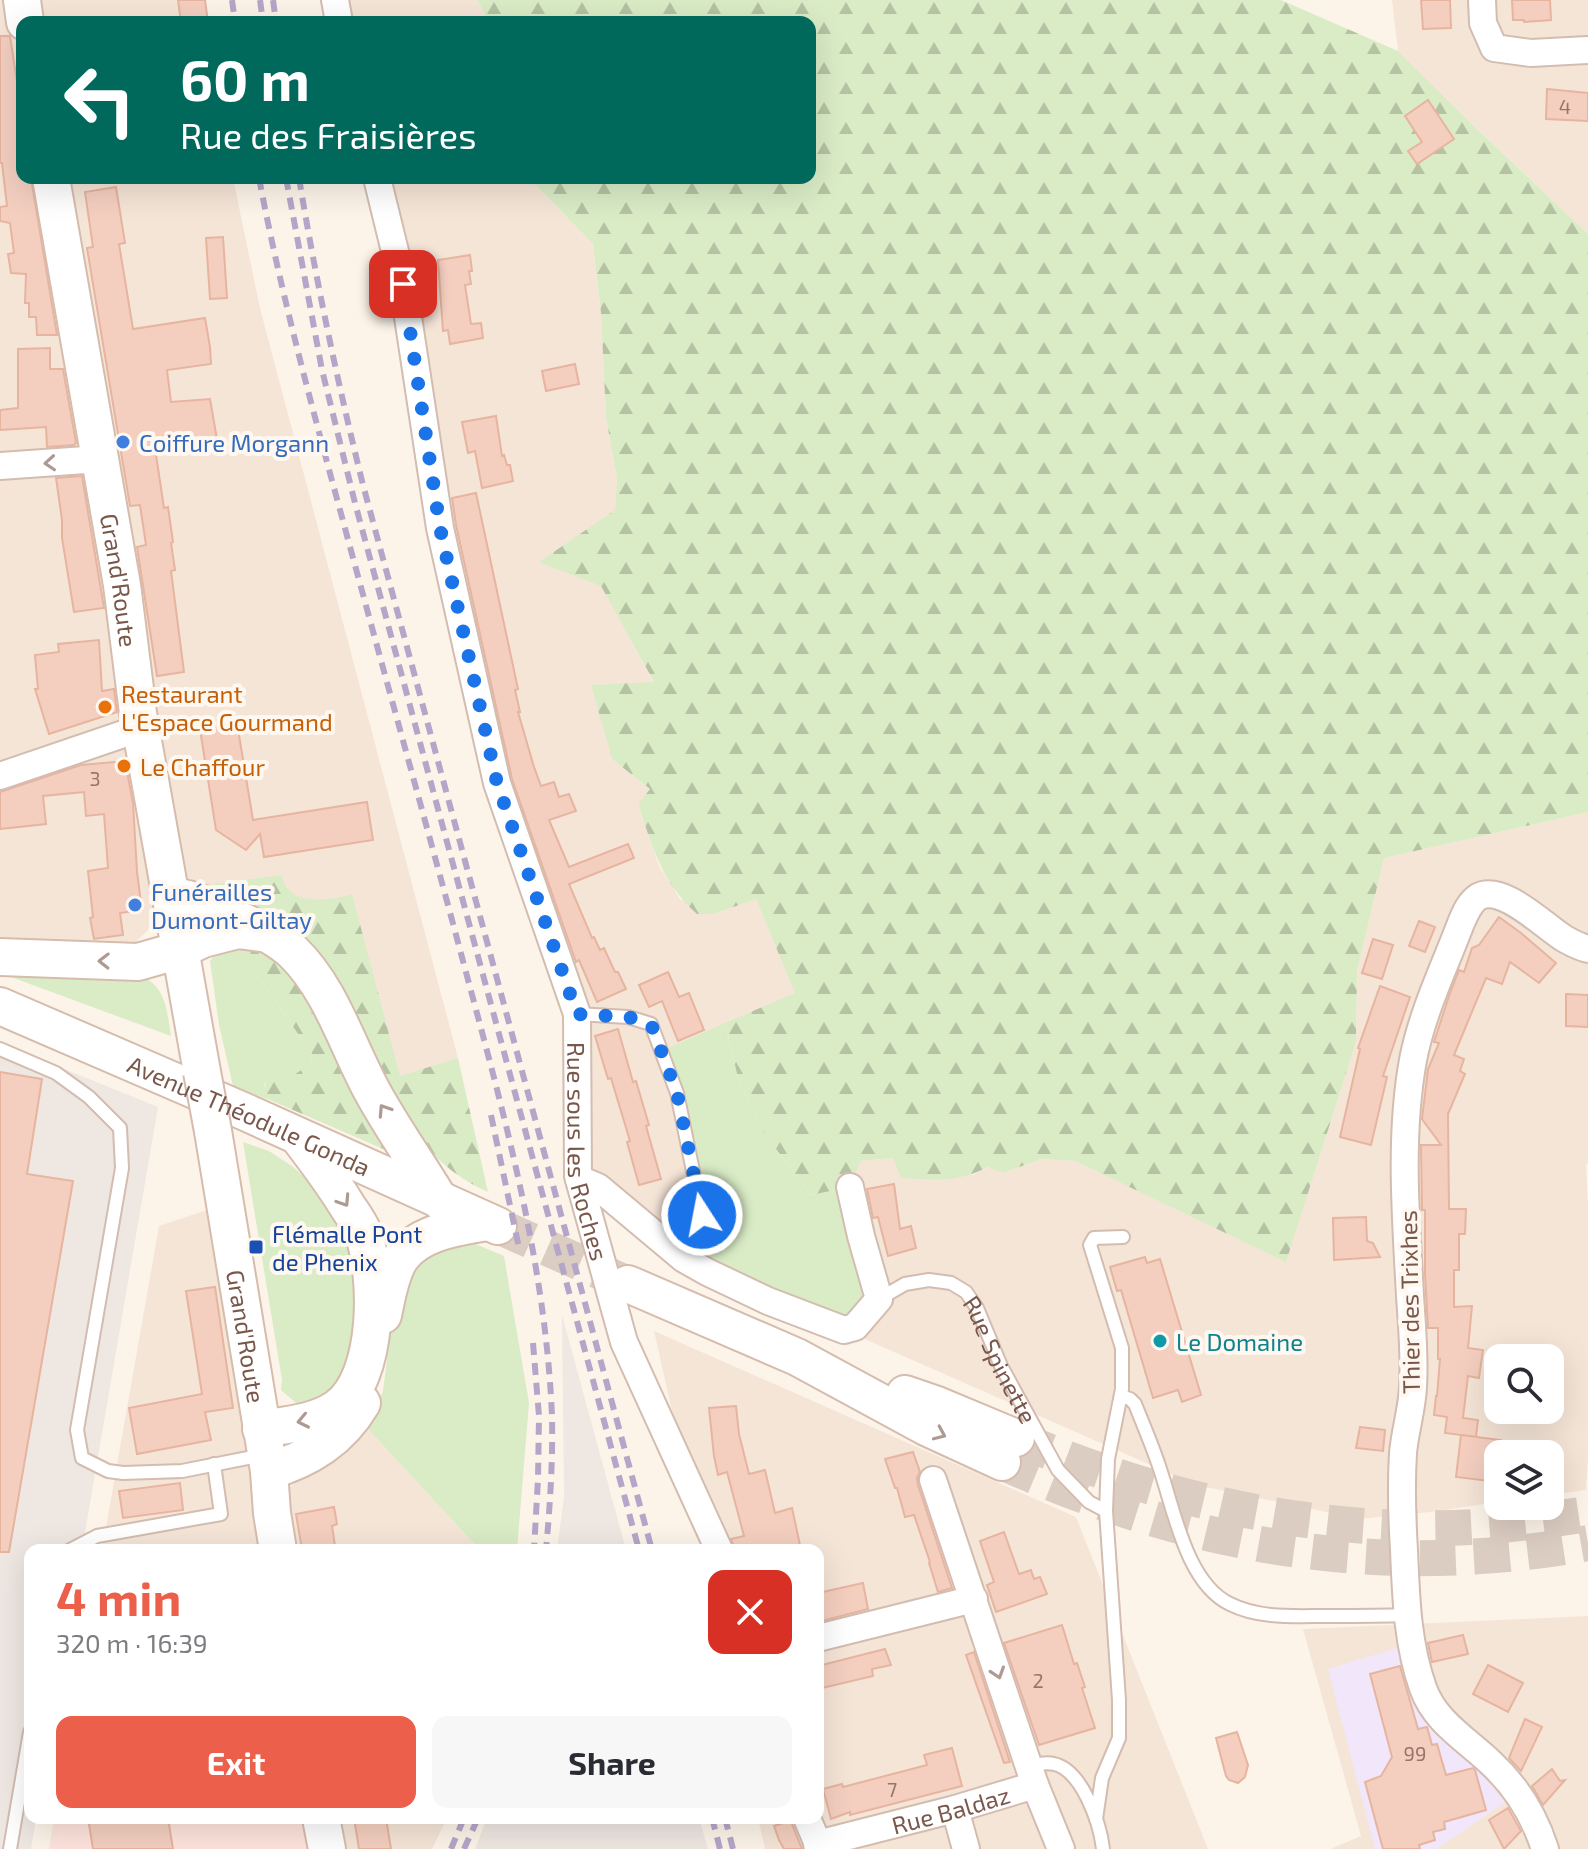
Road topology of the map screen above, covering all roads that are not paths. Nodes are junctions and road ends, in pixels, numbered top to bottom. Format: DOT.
graph roads {
  1 [pos="1482,0"];
  2 [pos="1588,50"];
  3 [pos="52,184"];
  4 [pos="378,184"];
  5 [pos="100,459"];
  6 [pos="0,466"];
  7 [pos="141,728"];
  8 [pos="0,776"];
  9 [pos="171,896"];
  10 [pos="265,933"];
  11 [pos="1588,949"];
  12 [pos="180,950"];
  13 [pos="0,957"];
  14 [pos="0,1006"];
  15 [pos="577,1014"];
  16 [pos="0,1049"];
  17 [pos="299,1137"];
  18 [pos="579,1179"];
  19 [pos="850,1187"];
  20 [pos="440,1201"];
  21 [pos="1123,1237"];
  22 [pos="684,1259"];
  23 [pos="628,1284"];
  24 [pos="879,1299"];
  25 [pos="1121,1396"];
  26 [pos="1009,1450"];
  27 [pos="265,1451"];
  28 [pos="214,1464"];
  29 [pos="933,1480"];
  30 [pos="1106,1511"];
  31 [pos="82,1544"];
  32 [pos="277,1544"];
  33 [pos="716,1544"];
  34 [pos="974,1599"];
  35 [pos="1406,1615"];
  36 [pos="824,1636"];
  37 [pos="24,1767"];
  38 [pos="1032,1775"];
  39 [pos="955,1809"];
  40 [pos="322,1824"];
  41 [pos="809,1824"];
  42 [pos="1098,1826"];
  43 [pos="819,1847"];
  44 [pos="10,1849"];
  45 [pos="327,1849"];
  46 [pos="966,1849"];
  47 [pos="1061,1849"];
  48 [pos="1105,1849"];
  49 [pos="1545,1849"];
  1 -- 2 [label="street"];
  3 -- 5 [label="main road, Grand'Route"];
  4 -- 15 [label="street, Rue sous les Roches"];
  5 -- 6 [label="street, one-way"];
  5 -- 7 [label="main road, Grand'Route"];
  7 -- 8 [label="street"];
  7 -- 9 [label="main road, Grand'Route"];
  9 -- 10 [label="main road"];
  9 -- 12 [label="main road, Grand'Route"];
  10 -- 12 [label="main road"];
  20 -- 10 [label="main road, one-way"];
  11 -- 35 [label="street, Thier des Trixhes"];
  12 -- 13 [label="main road, one-way"];
  12 -- 27 [label="main road, Grand'Route, bridge"];
  14 -- 17 [label="main road, Avenue Théodule Gonda"];
  15 -- 18 [label="street, Rue sous les Roches"];
  15 -- 22 [label="lane"];
  16 -- 28 [label="lane"];
  17 -- 20 [label="main road, Avenue Théodule Gonda"];
  17 -- 27 [label="main road, one-way"];
  18 -- 22 [label="street, Rue Spinette"];
  18 -- 33 [label="street, Rue sous les Roches"];
  19 -- 24 [label="street"];
  20 -- 27 [label="main road, Avenue Théodule Gonda"];
  21 -- 25 [label="lane"];
  22 -- 24 [label="street, Rue Spinette"];
  23 -- 26 [label="main road"];
  24 -- 30 [label="lane, Rue Spinette"];
  25 -- 30 [label="lane"];
  25 -- 35 [label="lane"];
  27 -- 28 [label="lane"];
  27 -- 32 [label="main road, Grand'Route"];
  28 -- 31 [label="lane"];
  29 -- 34 [label="street"];
  30 -- 42 [label="lane"];
  34 -- 36 [label="street"];
  34 -- 38 [label="street, one-way"];
  35 -- 49 [label="street, Thier des Trixhes"];
  37 -- 44 [label="lane"];
  38 -- 39 [label="street, Rue Baldaz"];
  38 -- 42 [label="lane"];
  38 -- 47 [label="street"];
  39 -- 43 [label="street, Rue Baldaz"];
  39 -- 46 [label="street"];
  40 -- 45 [label="main road"];
  41 -- 43 [label="street"];
  42 -- 48 [label="lane"];
}
